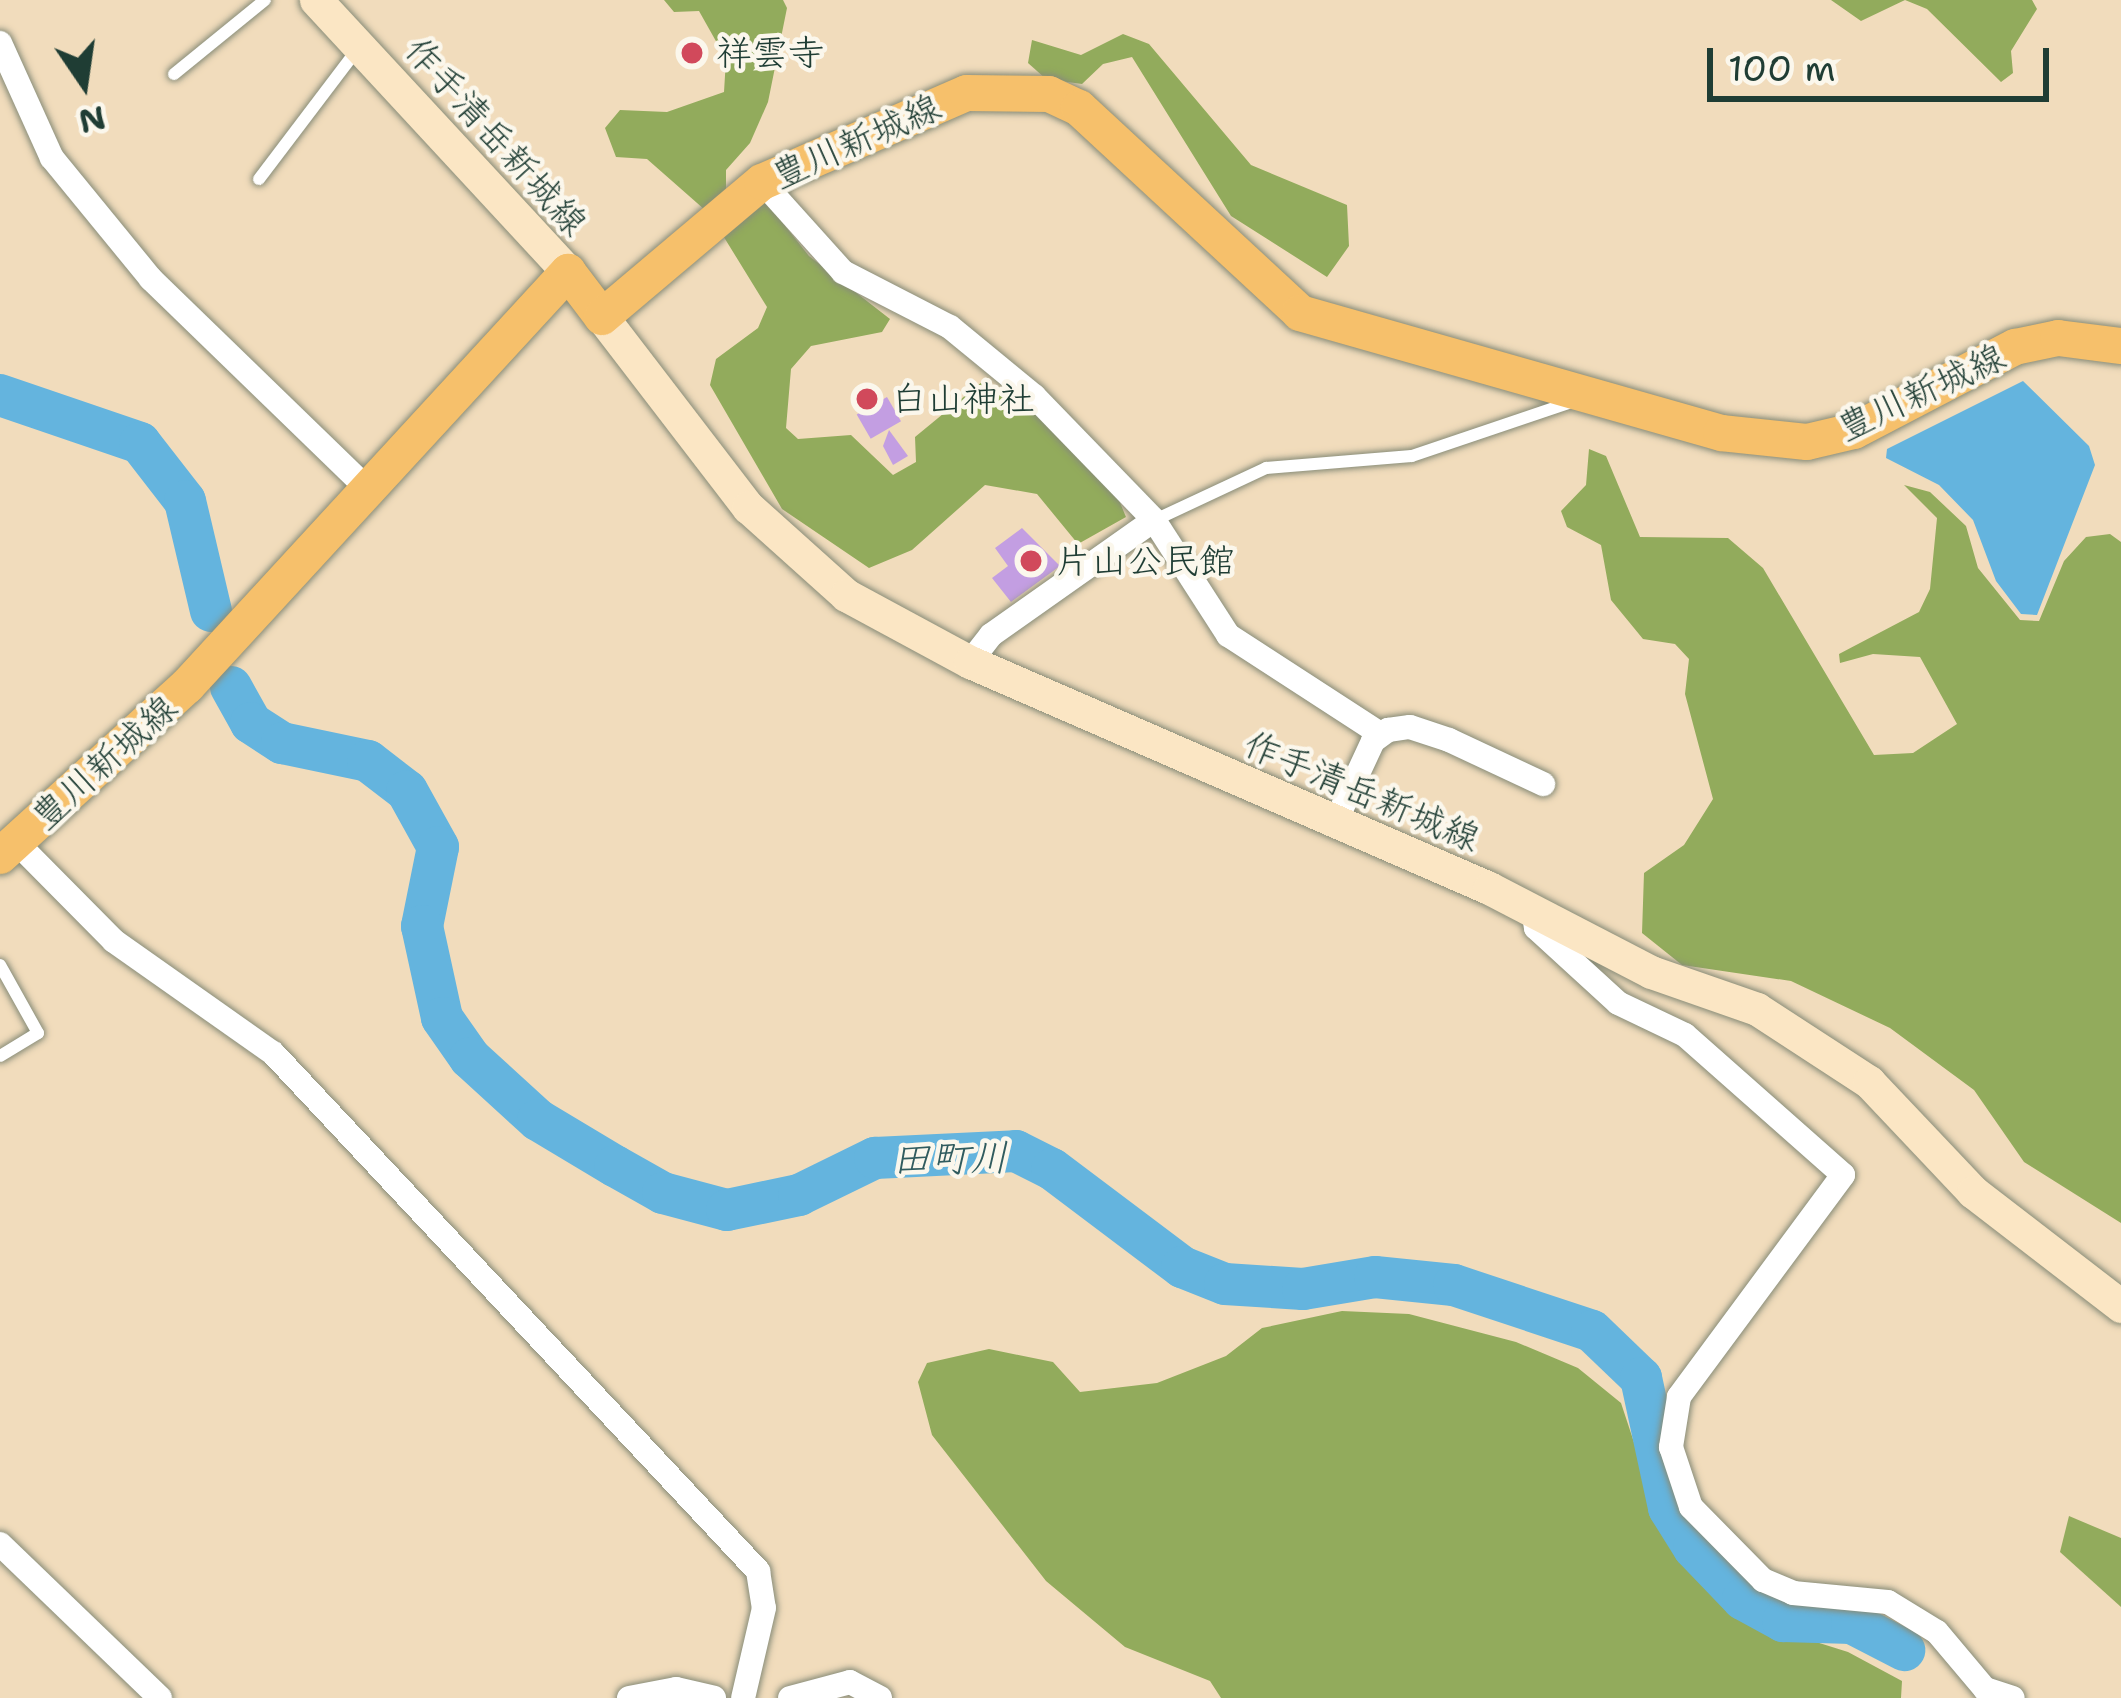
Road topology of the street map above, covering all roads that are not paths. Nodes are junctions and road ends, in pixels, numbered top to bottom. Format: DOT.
graph roads {
  1 [pos="265,0"];
  2 [pos="316,0"];
  3 [pos="0,43"];
  4 [pos="361,46"];
  5 [pos="174,74"];
  6 [pos="259,179"];
  7 [pos="762,182"];
  8 [pos="568,272"];
  9 [pos="602,317"];
  10 [pos="2121,346"];
  11 [pos="1596,399"];
  12 [pos="367,488"];
  13 [pos="1154,520"];
  14 [pos="970,662"];
  15 [pos="1379,733"];
  16 [pos="1543,784"];
  17 [pos="1335,823"];
  18 [pos="8,849"];
  19 [pos="1533,910"];
  20 [pos="0,965"];
  21 [pos="0,1056"];
  22 [pos="2121,1306"];
  23 [pos="0,1544"];
  24 [pos="160,1698"];
  25 [pos="629,1698"];
  26 [pos="714,1698"];
  27 [pos="743,1698"];
  28 [pos="790,1698"];
  29 [pos="880,1698"];
  30 [pos="2013,1698"];
  1 -- 5 [label="lane"];
  2 -- 4 [label="main road, 作手清岳新城線"];
  3 -- 12 [label="street"];
  4 -- 6 [label="lane"];
  4 -- 8 [label="main road, 作手清岳新城線"];
  7 -- 9 [label="main road, 豊川新城線"];
  7 -- 11 [label="main road, 豊川新城線"];
  7 -- 13 [label="street"];
  8 -- 9 [label="main road"];
  8 -- 12 [label="main road, 豊川新城線"];
  9 -- 14 [label="main road, 作手清岳新城線"];
  10 -- 11 [label="main road, 豊川新城線"];
  11 -- 13 [label="lane"];
  12 -- 18 [label="main road, 豊川新城線"];
  13 -- 14 [label="street"];
  13 -- 15 [label="street"];
  14 -- 17 [label="main road, 作手清岳新城線"];
  15 -- 16 [label="street"];
  15 -- 17 [label="street"];
  17 -- 19 [label="main road, 作手清岳新城線"];
  18 -- 27 [label="street"];
  19 -- 22 [label="main road, 作手清岳新城線"];
  19 -- 30 [label="street"];
  20 -- 21 [label="lane"];
  23 -- 24 [label="street"];
  25 -- 26 [label="street"];
  28 -- 29 [label="street"];
}
